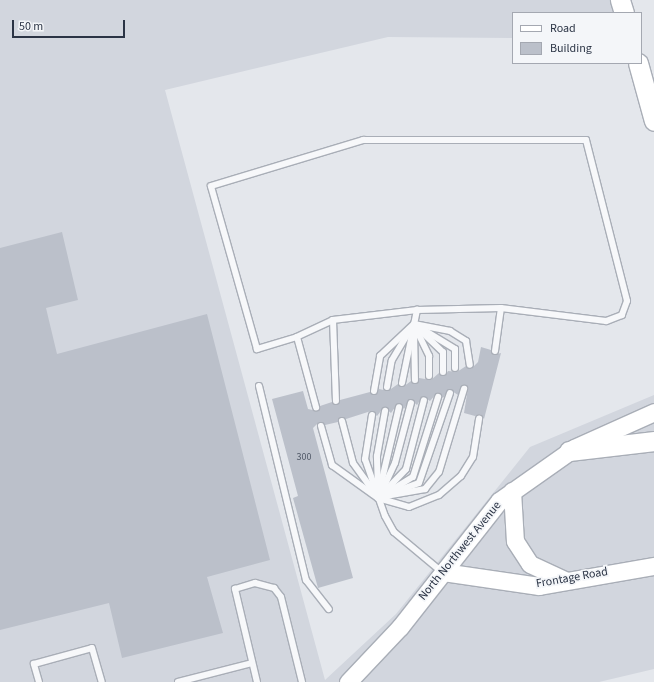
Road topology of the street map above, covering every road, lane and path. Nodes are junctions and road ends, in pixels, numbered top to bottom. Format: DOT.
graph roads {
  1 [pos="620,0"];
  2 [pos="624,12"];
  3 [pos="638,64"];
  4 [pos="654,121"];
  5 [pos="501,308"];
  6 [pos="417,310"];
  7 [pos="333,320"];
  8 [pos="414,324"];
  9 [pos="297,337"];
  10 [pos="495,351"];
  11 [pos="470,364"];
  12 [pos="456,368"];
  13 [pos="443,372"];
  14 [pos="428,376"];
  15 [pos="415,380"];
  16 [pos="402,383"];
  17 [pos="259,386"];
  18 [pos="387,387"];
  19 [pos="464,389"];
  20 [pos="374,391"];
  21 [pos="450,393"];
  22 [pos="438,396"];
  23 [pos="424,400"];
  24 [pos="336,401"];
  25 [pos="411,404"];
  26 [pos="316,407"];
  27 [pos="398,407"];
  28 [pos="385,411"];
  29 [pos="654,412"];
  30 [pos="372,415"];
  31 [pos="479,418"];
  32 [pos="342,421"];
  33 [pos="321,426"];
  34 [pos="654,441"];
  35 [pos="570,451"];
  36 [pos="512,491"];
  37 [pos="378,498"];
  38 [pos="654,566"];
  39 [pos="443,572"];
  40 [pos="566,580"];
  41 [pos="329,609"];
  42 [pos="252,662"];
  43 [pos="38,682"];
  44 [pos="102,682"];
  45 [pos="178,682"];
  46 [pos="257,682"];
  47 [pos="302,682"];
  48 [pos="348,682"];
  1 -- 2 [label="main road"];
  3 -- 4 [label="main road"];
  5 -- 6 [label="lane"];
  5 -- 9 [label="lane"];
  5 -- 10 [label="lane"];
  6 -- 7 [label="lane"];
  6 -- 8 [label="lane"];
  7 -- 9 [label="lane"];
  7 -- 24 [label="lane"];
  8 -- 11 [label="lane"];
  8 -- 12 [label="lane"];
  8 -- 13 [label="lane"];
  8 -- 14 [label="lane"];
  8 -- 15 [label="lane"];
  8 -- 16 [label="lane"];
  8 -- 18 [label="lane"];
  8 -- 20 [label="lane"];
  9 -- 26 [label="lane"];
  17 -- 41 [label="lane"];
  19 -- 37 [label="lane"];
  21 -- 37 [label="lane"];
  22 -- 37 [label="lane"];
  23 -- 37 [label="lane"];
  25 -- 37 [label="lane"];
  27 -- 37 [label="lane"];
  28 -- 37 [label="lane"];
  29 -- 35 [label="street, North Northwest Avenue"];
  30 -- 37 [label="lane"];
  31 -- 37 [label="lane"];
  32 -- 37 [label="lane"];
  33 -- 37 [label="lane"];
  34 -- 35 [label="main road"];
  35 -- 36 [label="street, North Northwest Avenue"];
  36 -- 39 [label="street, North Northwest Avenue"];
  36 -- 40 [label="street"];
  37 -- 39 [label="lane"];
  38 -- 40 [label="street, Frontage Road"];
  39 -- 40 [label="street, Frontage Road"];
  39 -- 48 [label="street, North Northwest Avenue"];
  42 -- 45 [label="lane"];
  42 -- 46 [label="lane"];
  42 -- 47 [label="lane"];
  43 -- 44 [label="lane"];
}
